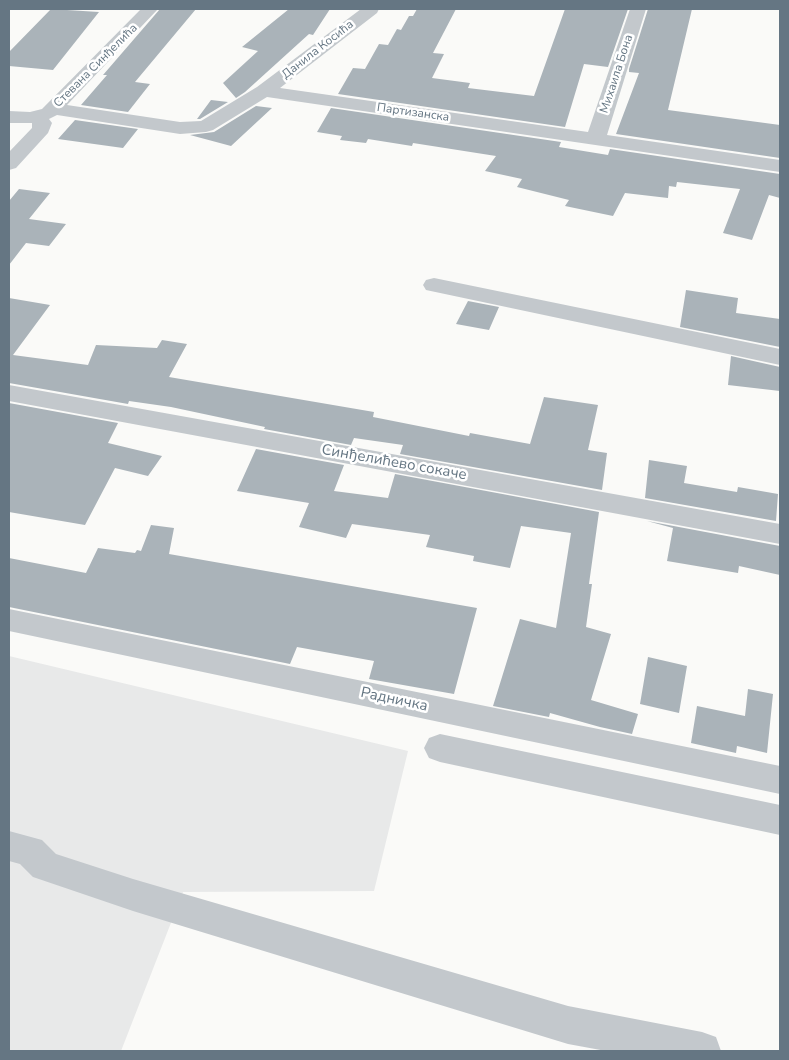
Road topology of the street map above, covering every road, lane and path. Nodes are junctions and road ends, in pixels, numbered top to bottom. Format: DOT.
graph roads {
  1 [pos="150,9"];
  2 [pos="371,9"];
  3 [pos="638,9"];
  4 [pos="264,91"];
  5 [pos="46,113"];
  6 [pos="9,117"];
  7 [pos="596,139"];
  8 [pos="9,164"];
  9 [pos="780,166"];
  10 [pos="434,285"];
  11 [pos="780,357"];
  12 [pos="9,393"];
  13 [pos="780,534"];
  14 [pos="9,620"];
  15 [pos="440,748"];
  16 [pos="780,780"];
  17 [pos="780,820"];
  18 [pos="9,846"];
  19 [pos="702,1051"];
  1 -- 5 [label="street, Стевана Синђелића"];
  2 -- 4 [label="street, Данила Косића"];
  3 -- 7 [label="street, Михаила Бона"];
  4 -- 5 [label="street"];
  4 -- 7 [label="street, Партизанска"];
  5 -- 6 [label="street"];
  5 -- 8 [label="street, Стевана Синђелића"];
  7 -- 9 [label="street, Партизанска"];
  10 -- 11 [label="street"];
  12 -- 13 [label="street, Синђелићево сокаче"];
  14 -- 16 [label="street, Радничка"];
  15 -- 17 [label="street"];
  18 -- 19 [label="street"];
}
